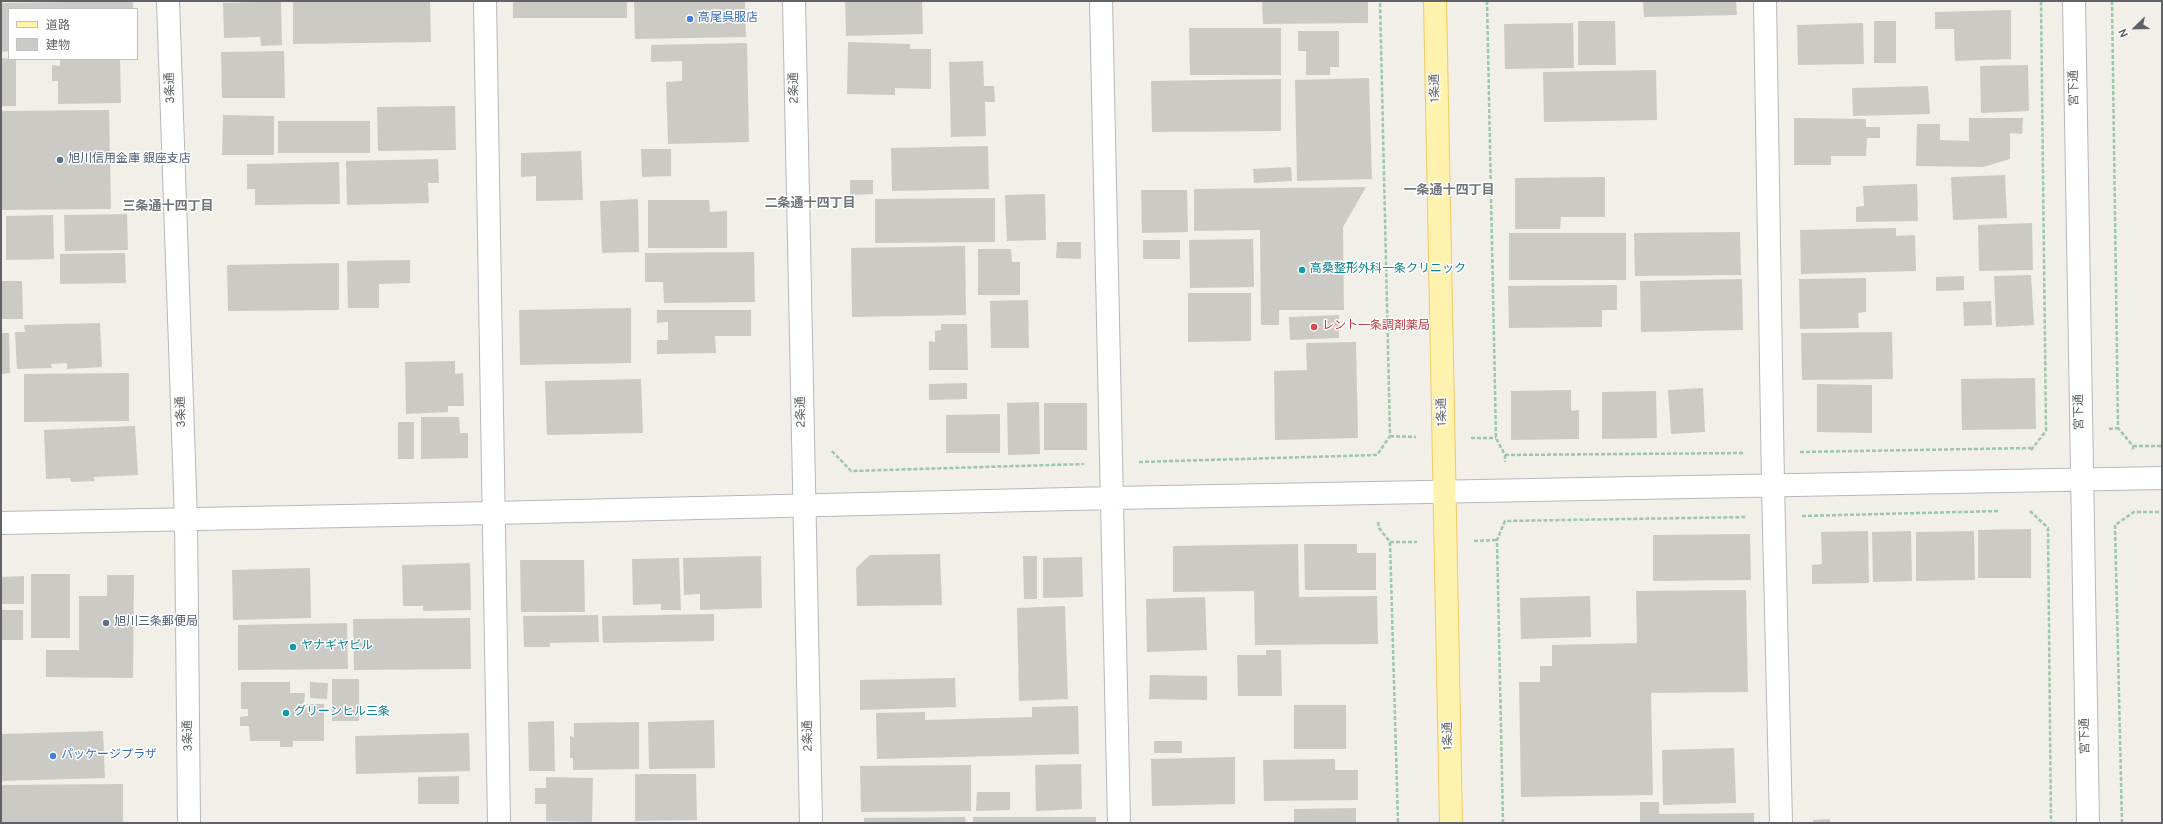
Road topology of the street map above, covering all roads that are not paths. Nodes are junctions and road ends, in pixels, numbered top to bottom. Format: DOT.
graph roads {
  1 [pos="168,1"];
  2 [pos="485,1"];
  3 [pos="794,1"];
  4 [pos="1102,1"];
  5 [pos="1435,1"];
  6 [pos="1765,1"];
  7 [pos="2074,1"];
  8 [pos="2162,478"];
  9 [pos="2082,480"];
  10 [pos="1773,485"];
  11 [pos="1444,492"];
  12 [pos="1112,498"];
  13 [pos="804,506"];
  14 [pos="493,513"];
  15 [pos="186,519"];
  16 [pos="1,523"];
  17 [pos="190,823"];
  18 [pos="499,823"];
  19 [pos="811,823"];
  20 [pos="1119,823"];
  21 [pos="1451,823"];
  22 [pos="1781,823"];
  23 [pos="2088,823"];
  1 -- 15 [label="street, 3条通"];
  2 -- 14 [label="street"];
  3 -- 13 [label="street, 2条通"];
  4 -- 12 [label="street"];
  5 -- 11 [label="main road, 1条通"];
  6 -- 10 [label="street"];
  7 -- 9 [label="street, 宮下通"];
  8 -- 9 [label="street"];
  9 -- 10 [label="street"];
  9 -- 23 [label="street, 宮下通"];
  10 -- 11 [label="street"];
  10 -- 22 [label="street"];
  11 -- 12 [label="street"];
  11 -- 21 [label="main road, 1条通"];
  12 -- 13 [label="street"];
  12 -- 20 [label="street"];
  13 -- 14 [label="street"];
  13 -- 19 [label="street, 2条通"];
  14 -- 15 [label="street"];
  14 -- 18 [label="street"];
  15 -- 16 [label="street"];
  15 -- 17 [label="street, 3条通"];
}
